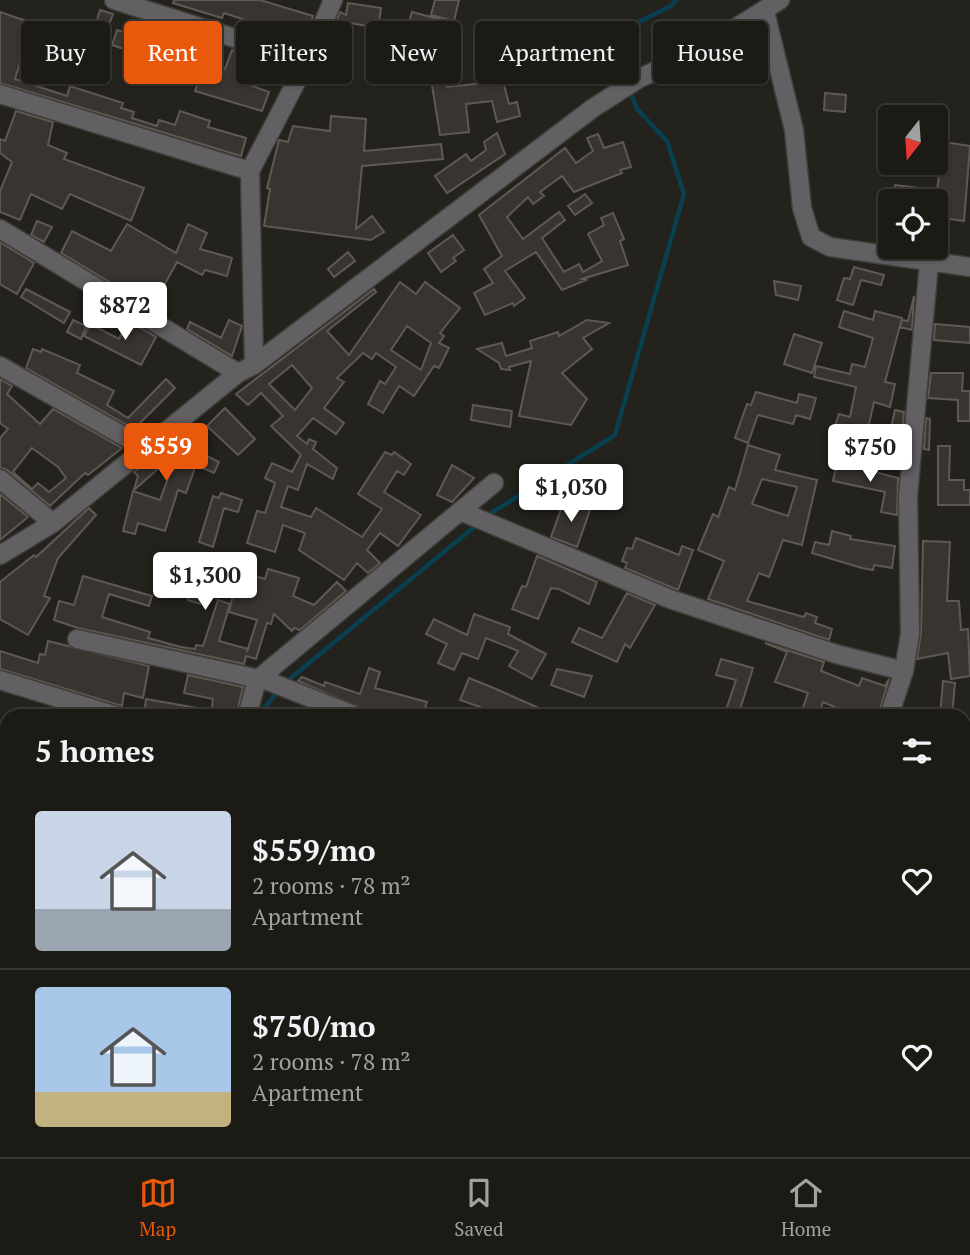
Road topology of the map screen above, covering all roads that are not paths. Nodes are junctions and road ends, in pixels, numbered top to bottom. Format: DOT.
graph roads {
  1 [pos="114,0"];
  2 [pos="333,0"];
  3 [pos="780,0"];
  4 [pos="765,12"];
  5 [pos="324,21"];
  6 [pos="236,39"];
  7 [pos="295,84"];
  8 [pos="0,94"];
  9 [pos="250,171"];
  10 [pos="0,229"];
  11 [pos="929,263"];
  12 [pos="970,267"];
  13 [pos="0,366"];
  14 [pos="246,369"];
  15 [pos="144,447"];
  16 [pos="0,479"];
  17 [pos="494,483"];
  18 [pos="466,514"];
  19 [pos="53,523"];
  20 [pos="0,555"];
  21 [pos="77,639"];
  22 [pos="904,671"];
  23 [pos="0,680"];
  24 [pos="263,681"];
  25 [pos="94,709"];
  26 [pos="250,709"];
  27 [pos="338,709"];
  28 [pos="891,709"];
  1 -- 6 [label="street"];
  2 -- 5 [label="street"];
  3 -- 4 [label="street"];
  4 -- 11 [label="street"];
  4 -- 14 [label="street"];
  7 -- 9 [label="street"];
  8 -- 9 [label="street"];
  9 -- 14 [label="street"];
  10 -- 14 [label="street"];
  11 -- 12 [label="street"];
  11 -- 22 [label="street"];
  13 -- 15 [label="street"];
  14 -- 15 [label="street"];
  15 -- 19 [label="street"];
  16 -- 19 [label="street"];
  17 -- 18 [label="street"];
  18 -- 22 [label="street"];
  18 -- 24 [label="street"];
  19 -- 20 [label="street"];
  21 -- 24 [label="street"];
  22 -- 28 [label="street"];
  23 -- 25 [label="street"];
  24 -- 26 [label="street"];
  24 -- 27 [label="street"];
}
